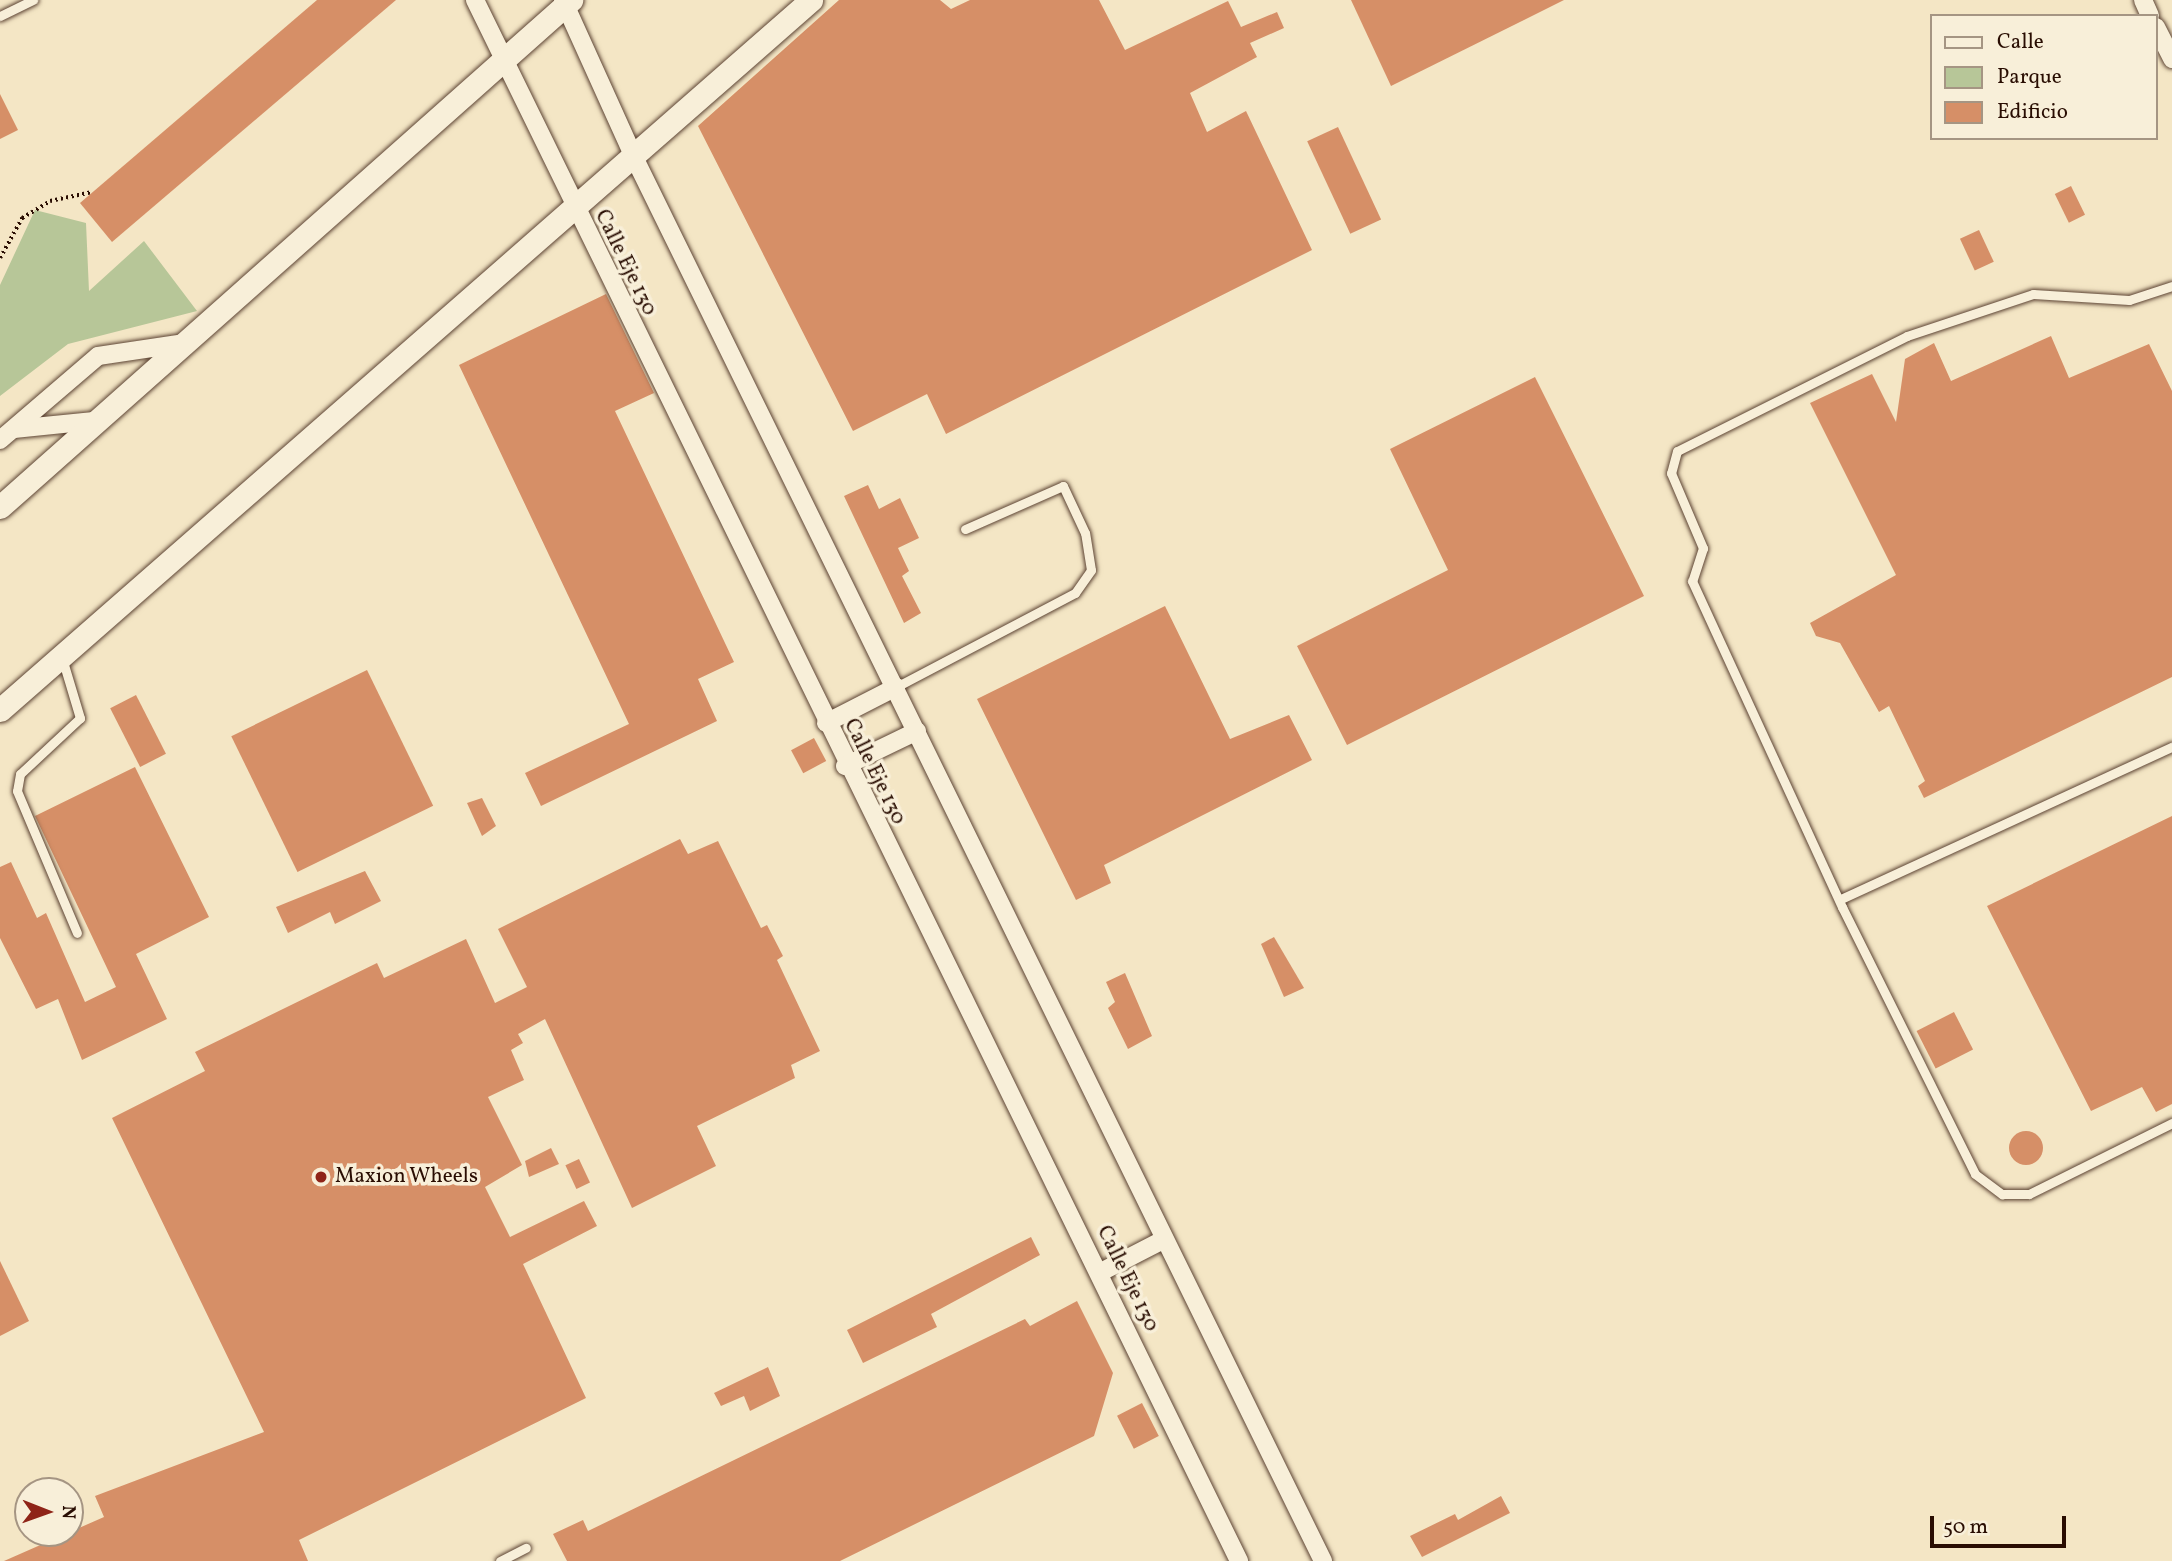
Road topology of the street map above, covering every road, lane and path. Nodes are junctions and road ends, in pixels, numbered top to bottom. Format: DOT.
graph roads {
  1 [pos="33,0"];
  2 [pos="475,0"];
  3 [pos="811,0"];
  4 [pos="567,2"];
  5 [pos="0,16"];
  6 [pos="2158,31"];
  7 [pos="2172,59"];
  8 [pos="505,62"];
  9 [pos="634,157"];
  10 [pos="92,192"];
  11 [pos="575,211"];
  12 [pos="0,258"];
  13 [pos="2172,286"];
  14 [pos="192,342"];
  15 [pos="102,420"];
  16 [pos="7,434"];
  17 [pos="0,507"];
  18 [pos="965,528"];
  19 [pos="61,656"];
  20 [pos="896,687"];
  21 [pos="0,710"];
  22 [pos="825,723"];
  23 [pos="917,731"];
  24 [pos="2172,747"];
  25 [pos="845,766"];
  26 [pos="1843,898"];
  27 [pos="77,933"];
  28 [pos="2172,1123"];
  29 [pos="1163,1240"];
  30 [pos="1099,1273"];
  31 [pos="526,1548"];
  32 [pos="500,1561"];
  33 [pos="1239,1561"];
  34 [pos="1323,1561"];
  1 -- 5 [label="lane"];
  2 -- 8 [label="street, Calle Eje 130"];
  3 -- 9 [label="street"];
  4 -- 8 [label="street"];
  4 -- 9 [label="street"];
  6 -- 7 [label="street"];
  8 -- 11 [label="street, Calle Eje 130"];
  8 -- 14 [label="street"];
  9 -- 11 [label="street"];
  9 -- 20 [label="street"];
  10 -- 12 [label="path"];
  11 -- 19 [label="street"];
  11 -- 22 [label="street, Calle Eje 130"];
  13 -- 26 [label="lane"];
  14 -- 15 [label="street"];
  14 -- 16 [label="street"];
  15 -- 16 [label="street"];
  15 -- 17 [label="street"];
  18 -- 20 [label="lane"];
  19 -- 21 [label="street"];
  19 -- 27 [label="lane"];
  20 -- 22 [label="street"];
  20 -- 23 [label="street"];
  22 -- 25 [label="street, Calle Eje 130"];
  23 -- 25 [label="street"];
  23 -- 29 [label="street"];
  24 -- 26 [label="lane"];
  25 -- 30 [label="street, Calle Eje 130"];
  26 -- 28 [label="lane"];
  29 -- 30 [label="street"];
  29 -- 34 [label="street"];
  30 -- 33 [label="street, Calle Eje 130"];
  31 -- 32 [label="lane"];
}
